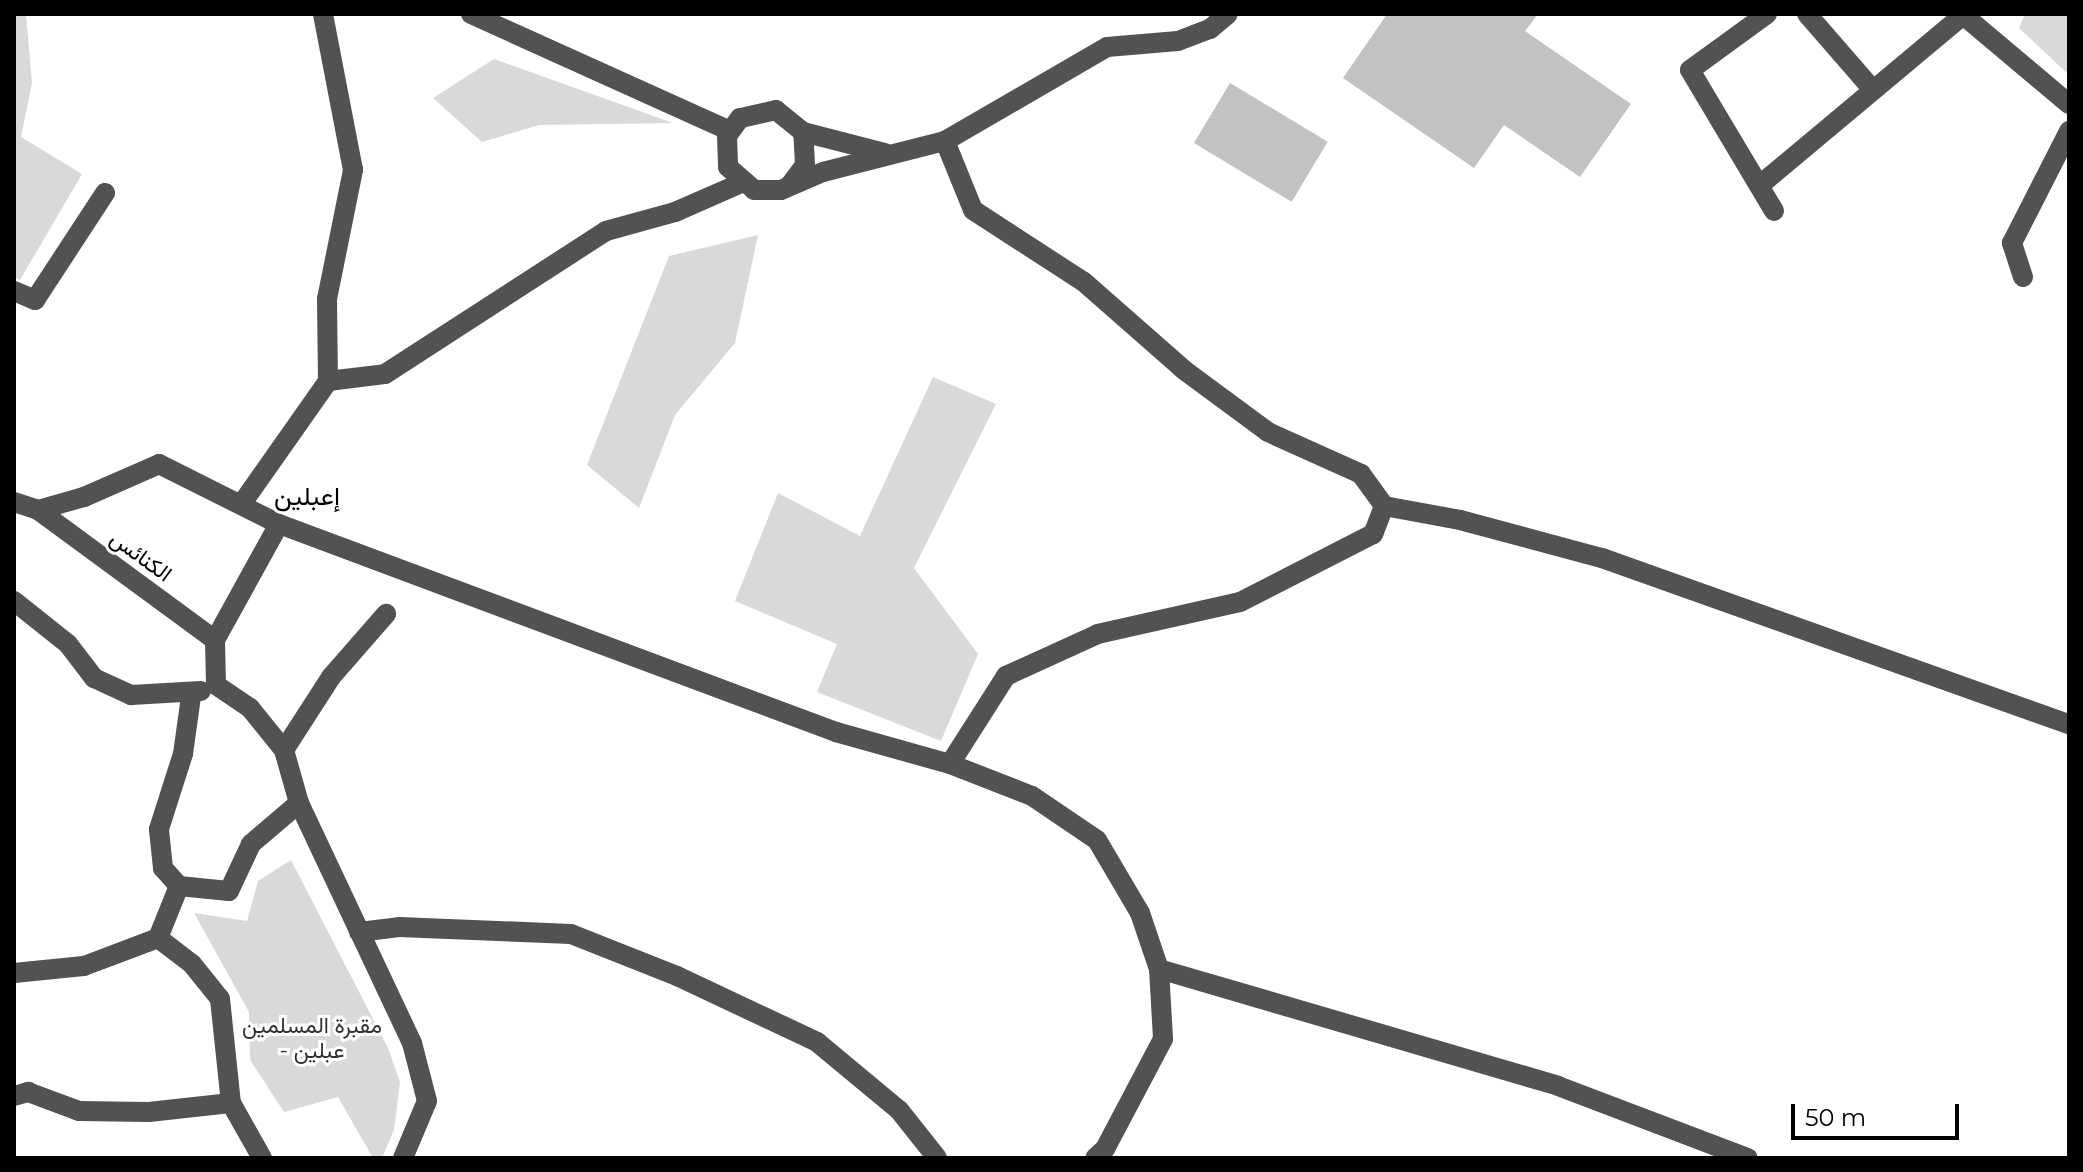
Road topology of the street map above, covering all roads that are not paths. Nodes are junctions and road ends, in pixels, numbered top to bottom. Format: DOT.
graph roads {
  1 [pos="323,14"];
  2 [pos="471,14"];
  3 [pos="1228,14"];
  4 [pos="1767,14"];
  5 [pos="1807,14"];
  6 [pos="1961,16"];
  7 [pos="1873,90"];
  8 [pos="2069,104"];
  9 [pos="730,131"];
  10 [pos="2069,131"];
  11 [pos="803,132"];
  12 [pos="945,141"];
  13 [pos="893,154"];
  14 [pos="741,183"];
  15 [pos="790,185"];
  16 [pos="1760,185"];
  17 [pos="105,193"];
  18 [pos="1774,211"];
  19 [pos="2023,277"];
  20 [pos="14,291"];
  21 [pos="328,381"];
  22 [pos="14,502"];
  23 [pos="243,502"];
  24 [pos="1384,506"];
  25 [pos="38,510"];
  26 [pos="279,524"];
  27 [pos="14,601"];
  28 [pos="386,614"];
  29 [pos="215,640"];
  30 [pos="216,685"];
  31 [pos="191,696"];
  32 [pos="2069,724"];
  33 [pos="284,750"];
  34 [pos="950,764"];
  35 [pos="299,803"];
  36 [pos="179,886"];
  37 [pos="359,932"];
  38 [pos="158,938"];
  39 [pos="1159,969"];
  40 [pos="14,973"];
  41 [pos="14,1096"];
  42 [pos="231,1103"];
  43 [pos="407,1157"];
  44 [pos="262,1158"];
  45 [pos="937,1158"];
  46 [pos="1095,1158"];
  47 [pos="1748,1158"];
  1 -- 21 [label="street"];
  2 -- 9 [label="street"];
  3 -- 12 [label="street"];
  4 -- 16 [label="street"];
  5 -- 7 [label="street"];
  6 -- 7 [label="street"];
  6 -- 8 [label="street"];
  7 -- 16 [label="street"];
  9 -- 11 [label="street"];
  9 -- 14 [label="street"];
  10 -- 19 [label="street"];
  11 -- 13 [label="street"];
  11 -- 15 [label="street"];
  12 -- 13 [label="street"];
  12 -- 24 [label="street"];
  13 -- 15 [label="street"];
  14 -- 15 [label="street"];
  14 -- 21 [label="street"];
  16 -- 18 [label="street"];
  17 -- 20 [label="street"];
  21 -- 23 [label="street"];
  22 -- 25 [label="street, الكنائس"];
  23 -- 25 [label="street"];
  23 -- 26 [label="street"];
  24 -- 32 [label="street"];
  24 -- 34 [label="street"];
  25 -- 29 [label="street, الكنائس"];
  26 -- 29 [label="street"];
  26 -- 34 [label="street"];
  27 -- 31 [label="street"];
  28 -- 33 [label="street"];
  29 -- 30 [label="street"];
  30 -- 31 [label="street"];
  30 -- 33 [label="street"];
  31 -- 36 [label="street"];
  33 -- 35 [label="street"];
  34 -- 39 [label="street"];
  35 -- 36 [label="street"];
  35 -- 37 [label="street"];
  36 -- 38 [label="street"];
  37 -- 43 [label="street"];
  37 -- 45 [label="street"];
  38 -- 40 [label="street"];
  38 -- 42 [label="street"];
  39 -- 46 [label="street"];
  39 -- 47 [label="street"];
  41 -- 42 [label="street"];
  42 -- 44 [label="street"];
}
